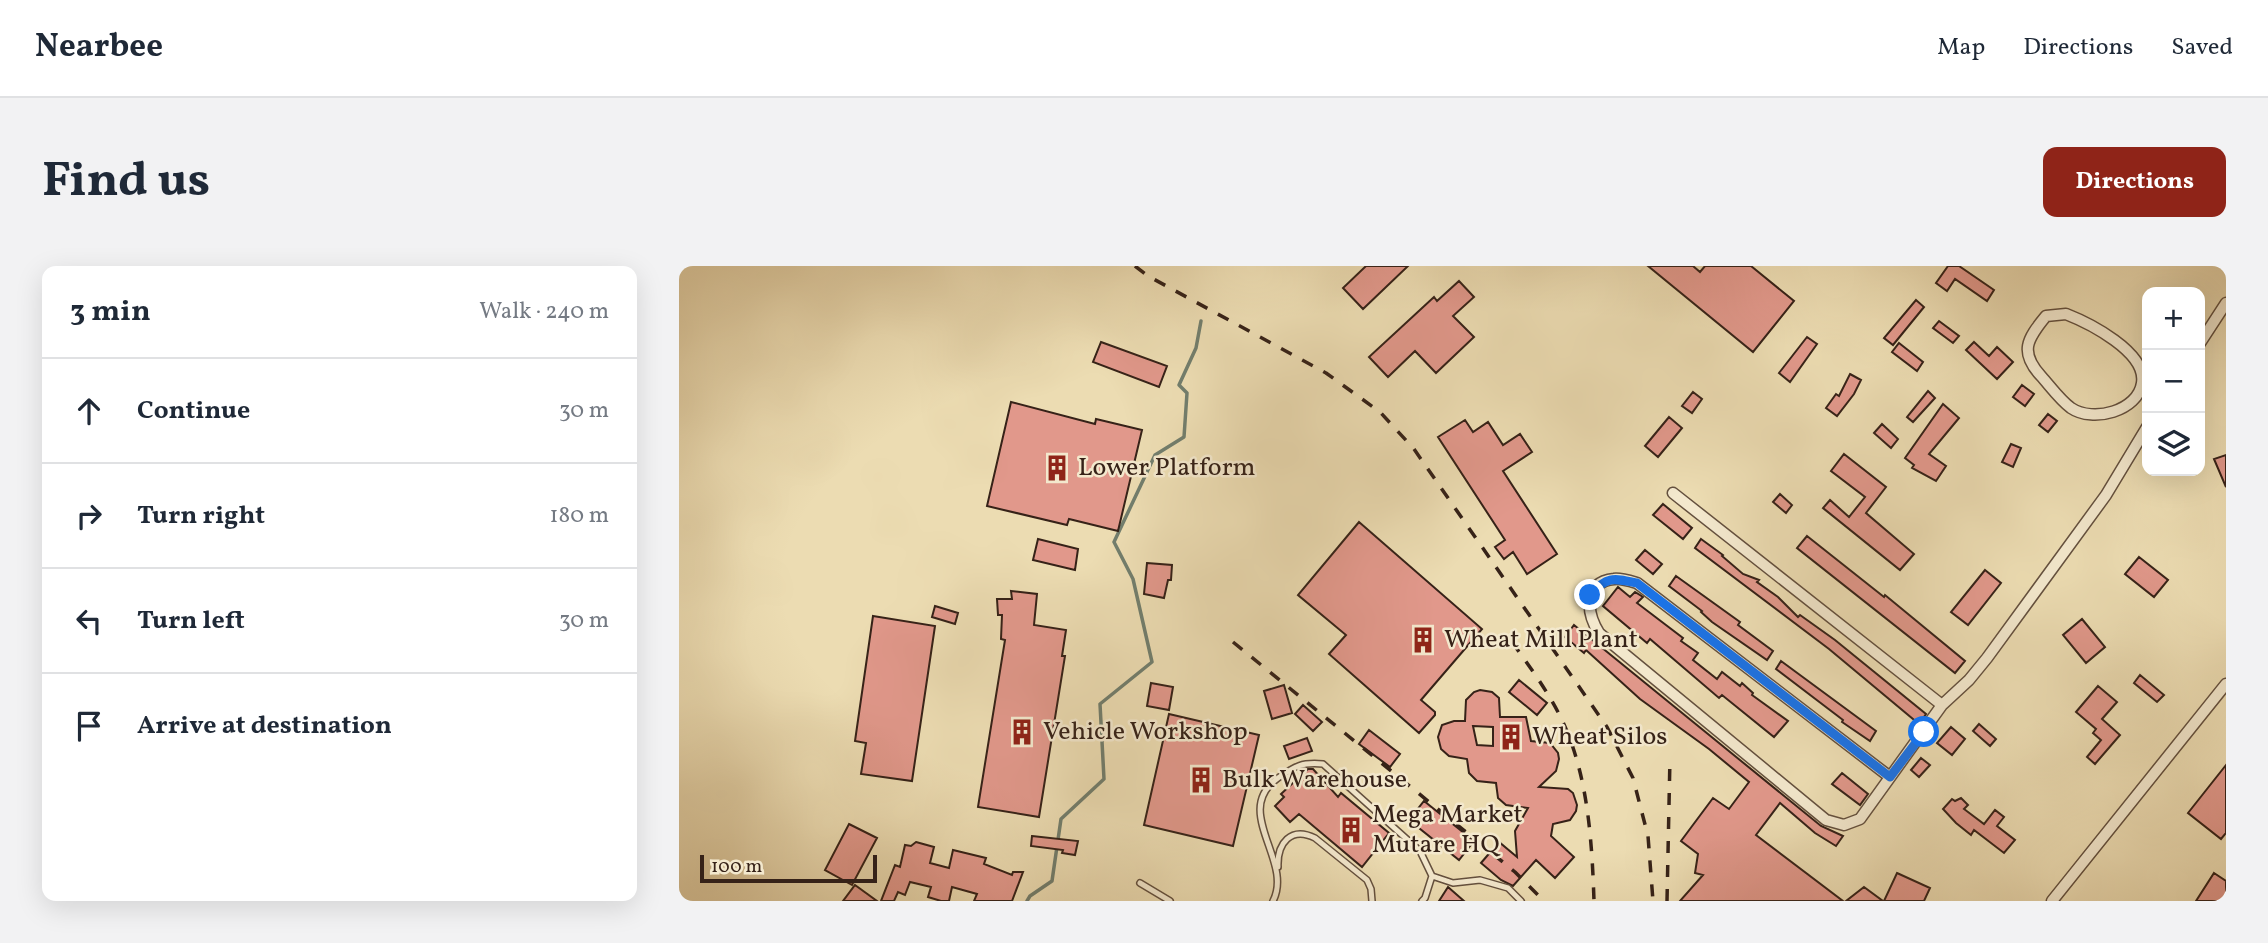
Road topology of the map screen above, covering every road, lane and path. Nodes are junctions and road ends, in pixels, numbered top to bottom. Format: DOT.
graph roads {
  1 [pos="2226,303"];
  2 [pos="2032,333"];
  3 [pos="2205,335"];
  4 [pos="2142,435"];
  5 [pos="1673,493"];
  6 [pos="2226,684"];
  7 [pos="1942,705"];
  8 [pos="1890,777"];
  9 [pos="1278,872"];
  10 [pos="1432,876"];
  11 [pos="1140,883"];
  12 [pos="1170,901"];
  13 [pos="1273,901"];
  14 [pos="1372,901"];
  15 [pos="1422,901"];
  16 [pos="1521,901"];
  17 [pos="2052,901"];
  1 -- 3 [label="street"];
  2 -- 2 [label="street"];
  4 -- 7 [label="street"];
  5 -- 7 [label="street"];
  6 -- 17 [label="street"];
  7 -- 8 [label="street"];
  8 -- 8 [label="street"];
  9 -- 10 [label="lane"];
  9 -- 13 [label="lane"];
  9 -- 14 [label="lane"];
  10 -- 15 [label="lane"];
  10 -- 16 [label="lane"];
  11 -- 12 [label="lane"];
}
